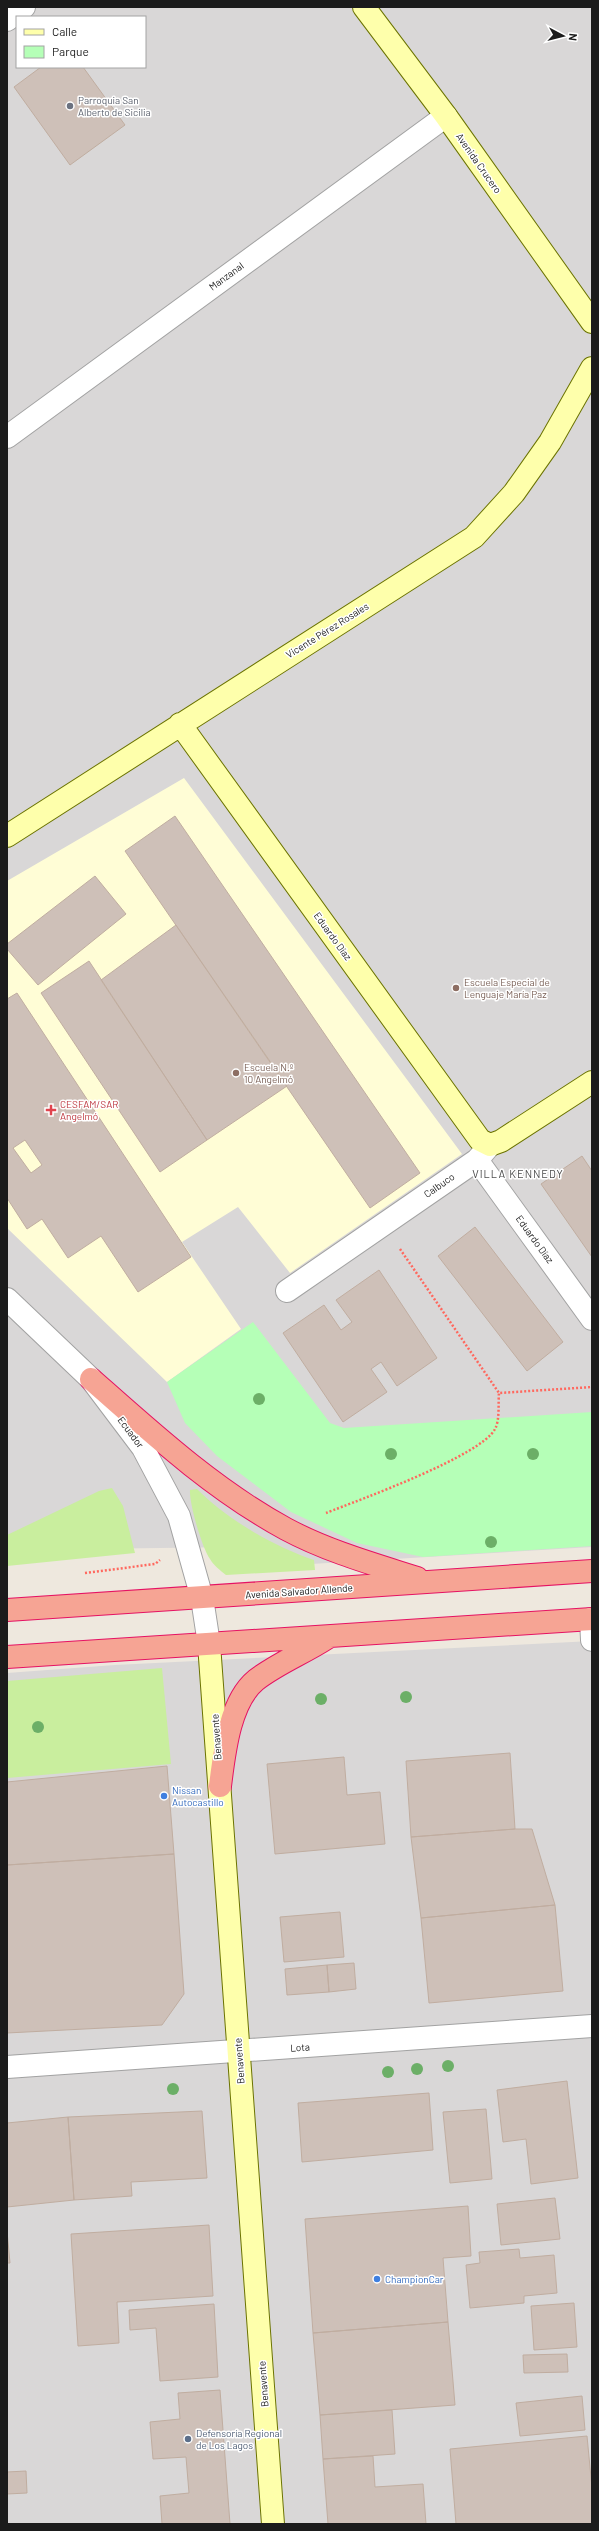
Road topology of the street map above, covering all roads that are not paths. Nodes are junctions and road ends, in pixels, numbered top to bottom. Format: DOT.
graph roads {
  1 [pos="24,7"];
  2 [pos="364,7"];
  3 [pos="7,20"];
  4 [pos="446,116"];
  5 [pos="592,322"];
  6 [pos="592,368"];
  7 [pos="10,430"];
  8 [pos="180,724"];
  9 [pos="7,836"];
  10 [pos="591,1086"];
  11 [pos="483,1152"];
  12 [pos="287,1291"];
  13 [pos="7,1300"];
  14 [pos="592,1319"];
  15 [pos="91,1379"];
  16 [pos="592,1571"];
  17 [pos="430,1582"];
  18 [pos="202,1598"];
  19 [pos="7,1610"];
  20 [pos="592,1626"];
  21 [pos="330,1636"];
  22 [pos="209,1644"];
  23 [pos="7,1657"];
  24 [pos="220,1786"];
  25 [pos="592,2026"];
  26 [pos="239,2051"];
  27 [pos="7,2066"];
  28 [pos="273,2524"];
  1 -- 3 [label="street"];
  2 -- 4 [label="main road, Avenida Crucero"];
  4 -- 5 [label="main road, Avenida Crucero"];
  4 -- 7 [label="street, Manzanal"];
  6 -- 8 [label="main road, Vicente Pérez Rosales"];
  8 -- 9 [label="main road, Vicente Pérez Rosales"];
  8 -- 11 [label="main road, Eduardo Díaz"];
  10 -- 11 [label="main road, Calbuco"];
  11 -- 12 [label="street, Calbuco"];
  11 -- 14 [label="street, Eduardo Díaz"];
  13 -- 15 [label="street, Ecuador"];
  15 -- 17 [label="highway"];
  15 -- 18 [label="street, Ecuador"];
  16 -- 17 [label="highway, Avenida Salvador Allende"];
  17 -- 18 [label="highway, Avenida Salvador Allende"];
  18 -- 19 [label="highway, Avenida Salvador Allende"];
  18 -- 22 [label="street, Benavente"];
  20 -- 21 [label="highway"];
  21 -- 22 [label="highway"];
  21 -- 24 [label="highway"];
  22 -- 23 [label="highway"];
  22 -- 24 [label="main road, Benavente"];
  24 -- 26 [label="main road, Benavente"];
  25 -- 26 [label="street, Lota"];
  26 -- 27 [label="street, Lota"];
  26 -- 28 [label="main road, Benavente"];
}
